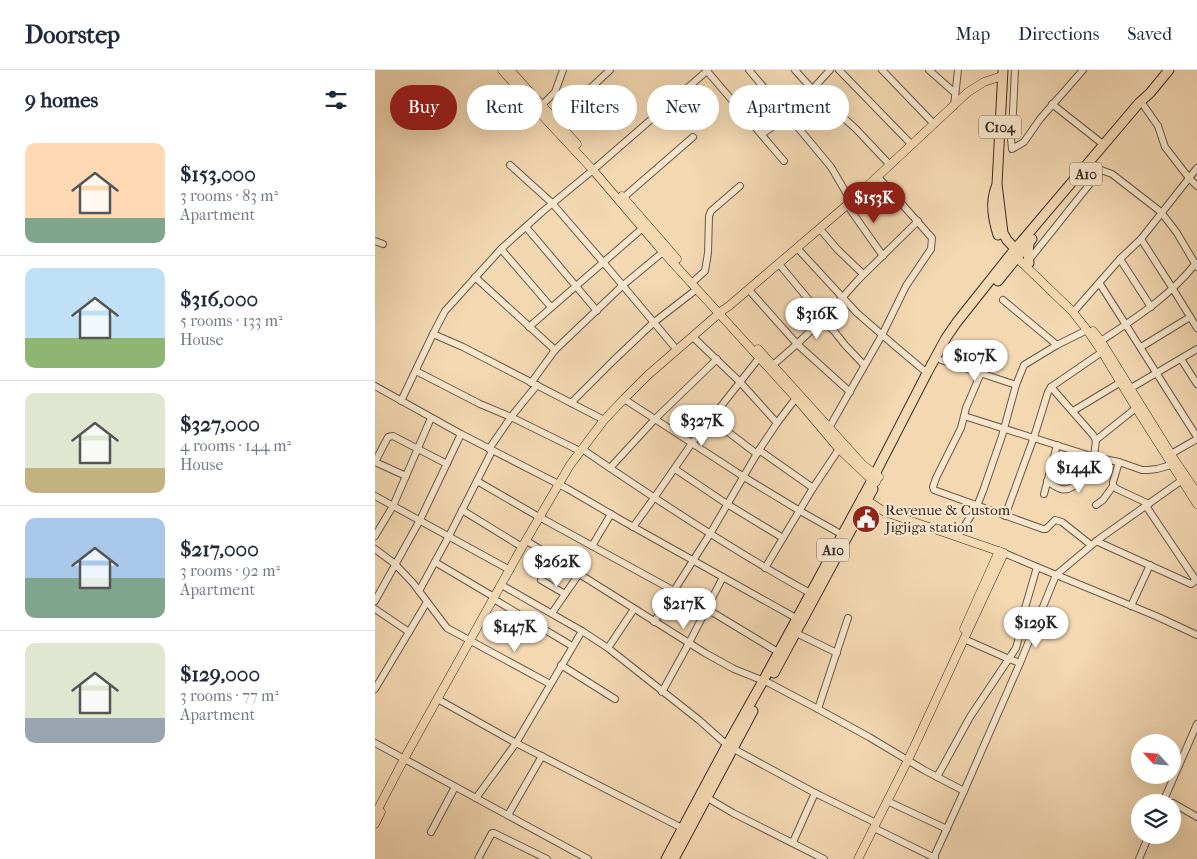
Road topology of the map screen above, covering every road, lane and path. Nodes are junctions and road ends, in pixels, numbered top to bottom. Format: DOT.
graph roads {
  1 [pos="502,70"];
  2 [pos="510,70"];
  3 [pos="563,70"];
  4 [pos="610,70"];
  5 [pos="707,70"];
  6 [pos="749,70"];
  7 [pos="795,70"];
  8 [pos="830,70"];
  9 [pos="839,70"];
  10 [pos="882,70"];
  11 [pos="929,70"];
  12 [pos="958,70"];
  13 [pos="1015,70"];
  14 [pos="1083,70"];
  15 [pos="1169,70"];
  16 [pos="1003,73"];
  17 [pos="517,85"];
  18 [pos="521,85"];
  19 [pos="594,85"];
  20 [pos="762,85"];
  21 [pos="808,85"];
  22 [pos="817,85"];
  23 [pos="955,93"];
  24 [pos="1150,93"];
  25 [pos="1052,104"];
  26 [pos="542,105"];
  27 [pos="954,106"];
  28 [pos="1144,106"];
  29 [pos="542,110"];
  30 [pos="542,111"];
  31 [pos="552,119"];
  32 [pos="849,123"];
  33 [pos="934,124"];
  34 [pos="563,130"];
  35 [pos="768,130"];
  36 [pos="800,130"];
  37 [pos="762,134"];
  38 [pos="693,138"];
  39 [pos="912,144"];
  40 [pos="1104,145"];
  41 [pos="784,161"];
  42 [pos="510,165"];
  43 [pos="890,165"];
  44 [pos="595,168"];
  45 [pos="1097,168"];
  46 [pos="1197,168"];
  47 [pos="878,177"];
  48 [pos="1189,178"];
  49 [pos="740,186"];
  50 [pos="1197,186"];
  51 [pos="624,197"];
  52 [pos="849,203"];
  53 [pos="552,204"];
  54 [pos="1161,212"];
  55 [pos="918,221"];
  56 [pos="645,226"];
  57 [pos="526,227"];
  58 [pos="820,229"];
  59 [pos="1141,239"];
  60 [pos="375,241"];
  61 [pos="1029,243"];
  62 [pos="383,244"];
  63 [pos="797,248"];
  64 [pos="501,250"];
  65 [pos="663,252"];
  66 [pos="1016,254"];
  67 [pos="883,256"];
  68 [pos="1120,259"];
  69 [pos="603,262"];
  70 [pos="1029,262"];
  71 [pos="779,264"];
  72 [pos="1196,264"];
  73 [pos="863,274"];
  74 [pos="475,277"];
  75 [pos="695,280"];
  76 [pos="1099,284"];
  77 [pos="575,286"];
  78 [pos="623,286"];
  79 [pos="697,289"];
  80 [pos="1173,289"];
  81 [pos="749,290"];
  82 [pos="843,297"];
  83 [pos="1003,300"];
  84 [pos="551,307"];
  85 [pos="1151,307"];
  86 [pos="1076,309"];
  87 [pos="597,311"];
  88 [pos="723,312"];
  89 [pos="1190,317"];
  90 [pos="823,319"];
  91 [pos="653,323"];
  92 [pos="1126,324"];
  93 [pos="529,327"];
  94 [pos="1197,328"];
  95 [pos="1087,330"];
  96 [pos="433,334"];
  97 [pos="882,335"];
  98 [pos="695,339"];
  99 [pos="1101,341"];
  100 [pos="797,344"];
  101 [pos="1057,345"];
  102 [pos="1141,347"];
  103 [pos="1197,349"];
  104 [pos="555,350"];
  105 [pos="677,350"];
  106 [pos="1102,352"];
  107 [pos="759,358"];
  108 [pos="717,359"];
  109 [pos="1181,359"];
  110 [pos="941,360"];
  111 [pos="773,365"];
  112 [pos="865,365"];
  113 [pos="416,371"];
  114 [pos="927,373"];
  115 [pos="981,373"];
  116 [pos="1157,373"];
  117 [pos="740,382"];
  118 [pos="1121,382"];
  119 [pos="534,384"];
  120 [pos="1197,384"];
  121 [pos="1016,385"];
  122 [pos="375,386"];
  123 [pos="1051,388"];
  124 [pos="1131,388"];
  125 [pos="850,392"];
  126 [pos="797,398"];
  127 [pos="625,400"];
  128 [pos="401,401"];
  129 [pos="571,403"];
  130 [pos="1136,408"];
  131 [pos="1073,412"];
  132 [pos="964,416"];
  133 [pos="511,417"];
  134 [pos="431,418"];
  135 [pos="655,419"];
  136 [pos="711,419"];
  137 [pos="604,420"];
  138 [pos="777,423"];
  139 [pos="829,428"];
  140 [pos="1005,428"];
  141 [pos="461,434"];
  142 [pos="1034,437"];
  143 [pos="1197,438"];
  144 [pos="1096,440"];
  145 [pos="692,443"];
  146 [pos="1057,445"];
  147 [pos="419,448"];
  148 [pos="839,448"];
  149 [pos="491,450"];
  150 [pos="583,451"];
  151 [pos="758,452"];
  152 [pos="1171,454"];
  153 [pos="1093,457"];
  154 [pos="375,462"];
  155 [pos="1119,462"];
  156 [pos="447,464"];
  157 [pos="1171,465"];
  158 [pos="610,468"];
  159 [pos="675,470"];
  160 [pos="406,476"];
  161 [pos="744,477"];
  162 [pos="875,478"];
  163 [pos="1184,479"];
  164 [pos="477,481"];
  165 [pos="1047,481"];
  166 [pos="560,485"];
  167 [pos="1113,486"];
  168 [pos="813,488"];
  169 [pos="1197,493"];
  170 [pos="1044,494"];
  171 [pos="375,496"];
  172 [pos="654,498"];
  173 [pos="865,499"];
  174 [pos="727,504"];
  175 [pos="1197,504"];
  176 [pos="1096,505"];
  177 [pos="1148,505"];
  178 [pos="393,506"];
  179 [pos="977,506"];
  180 [pos="462,510"];
  181 [pos="800,511"];
  182 [pos="611,514"];
  183 [pos="1005,516"];
  184 [pos="541,518"];
  185 [pos="419,520"];
  186 [pos="633,527"];
  187 [pos="710,534"];
  188 [pos="841,534"];
  189 [pos="375,536"];
  190 [pos="449,536"];
  191 [pos="957,536"];
  192 [pos="783,538"];
  193 [pos="1093,543"];
  194 [pos="526,545"];
  195 [pos="592,546"];
  196 [pos="375,549"];
  197 [pos="1002,552"];
  198 [pos="693,560"];
  199 [pos="435,562"];
  200 [pos="395,564"];
  201 [pos="1150,565"];
  202 [pos="1037,567"];
  203 [pos="765,568"];
  204 [pos="510,570"];
  205 [pos="579,574"];
  206 [pos="1055,575"];
  207 [pos="723,577"];
  208 [pos="541,580"];
  209 [pos="505,587"];
  210 [pos="419,591"];
  211 [pos="674,591"];
  212 [pos="810,593"];
  213 [pos="565,594"];
  214 [pos="496,600"];
  215 [pos="375,601"];
  216 [pos="427,602"];
  217 [pos="1131,606"];
  218 [pos="375,609"];
  219 [pos="634,609"];
  220 [pos="707,609"];
  221 [pos="552,613"];
  222 [pos="797,618"];
  223 [pos="848,618"];
  224 [pos="655,622"];
  225 [pos="581,631"];
  226 [pos="409,632"];
  227 [pos="796,633"];
  228 [pos="1197,635"];
  229 [pos="965,639"];
  230 [pos="472,642"];
  231 [pos="689,643"];
  232 [pos="573,646"];
  233 [pos="608,648"];
  234 [pos="778,652"];
  235 [pos="837,653"];
  236 [pos="1009,659"];
  237 [pos="1019,663"];
  238 [pos="561,665"];
  239 [pos="766,682"];
  240 [pos="550,684"];
  241 [pos="375,689"];
  242 [pos="662,692"];
  243 [pos="615,699"];
  244 [pos="441,701"];
  245 [pos="818,709"];
  246 [pos="1197,724"];
  247 [pos="1195,736"];
  248 [pos="516,742"];
  249 [pos="375,743"];
  250 [pos="730,746"];
  251 [pos="542,756"];
  252 [pos="906,759"];
  253 [pos="406,760"];
  254 [pos="937,777"];
  255 [pos="455,787"];
  256 [pos="964,792"];
  257 [pos="815,793"];
  258 [pos="1167,794"];
  259 [pos="477,798"];
  260 [pos="706,798"];
  261 [pos="887,801"];
  262 [pos="1181,808"];
  263 [pos="375,815"];
  264 [pos="508,815"];
  265 [pos="1197,817"];
  266 [pos="375,824"];
  267 [pos="873,824"];
  268 [pos="683,828"];
  269 [pos="947,829"];
  270 [pos="431,832"];
  271 [pos="793,842"];
  272 [pos="1145,844"];
  273 [pos="935,858"];
  274 [pos="478,859"];
  275 [pos="547,859"];
  276 [pos="588,859"];
  277 [pos="666,859"];
  278 [pos="674,859"];
  279 [pos="824,859"];
  280 [pos="853,859"];
  281 [pos="858,859"];
  282 [pos="1139,859"];
  1 -- 17 [label="main road"];
  2 -- 18 [label="main road"];
  3 -- 26 [label="street"];
  4 -- 19 [label="street"];
  5 -- 37 [label="street"];
  5 -- 44 [label="street"];
  6 -- 20 [label="street"];
  7 -- 21 [label="street"];
  8 -- 22 [label="street"];
  9 -- 39 [label="street"];
  10 -- 33 [label="street"];
  11 -- 23 [label="street"];
  12 -- 23 [label="street"];
  13 -- 25 [label="street"];
  14 -- 25 [label="street"];
  15 -- 24 [label="highway, A10"];
  16 -- 27 [label="main road"];
  16 -- 66 [label="highway, C104"];
  23 -- 27 [label="street"];
  24 -- 28 [label="highway, A10"];
  24 -- 40 [label="highway, A10"];
  25 -- 40 [label="street"];
  27 -- 33 [label="main road"];
  28 -- 45 [label="highway, A10"];
  28 -- 48 [label="street"];
  29 -- 31 [label="main road"];
  30 -- 44 [label="main road"];
  32 -- 43 [label="street"];
  33 -- 39 [label="main road"];
  34 -- 44 [label="main road"];
  35 -- 37 [label="street"];
  36 -- 52 [label="street"];
  37 -- 41 [label="street"];
  38 -- 51 [label="street"];
  39 -- 43 [label="main road"];
  40 -- 66 [label="highway, A10"];
  42 -- 53 [label="street"];
  43 -- 47 [label="main road"];
  44 -- 51 [label="main road"];
  44 -- 53 [label="street"];
  44 -- 56 [label="main road"];
  45 -- 54 [label="street"];
  45 -- 61 [label="highway, A10"];
  45 -- 70 [label="street"];
  46 -- 48 [label="street"];
  47 -- 52 [label="main road"];
  47 -- 55 [label="street"];
  48 -- 50 [label="street"];
  48 -- 54 [label="street"];
  49 -- 75 [label="street"];
  51 -- 56 [label="main road"];
  52 -- 58 [label="main road"];
  52 -- 67 [label="street"];
  53 -- 57 [label="street"];
  53 -- 69 [label="street"];
  54 -- 59 [label="street"];
  54 -- 72 [label="street"];
  55 -- 67 [label="street"];
  55 -- 97 [label="street"];
  56 -- 65 [label="main road"];
  56 -- 69 [label="street"];
  56 -- 75 [label="main road"];
  57 -- 64 [label="street"];
  57 -- 77 [label="street"];
  58 -- 63 [label="main road"];
  58 -- 73 [label="street"];
  59 -- 68 [label="street"];
  59 -- 80 [label="street"];
  60 -- 62 [label="street"];
  61 -- 66 [label="highway, A10"];
  61 -- 70 [label="highway"];
  63 -- 71 [label="main road"];
  63 -- 82 [label="street"];
  64 -- 74 [label="street"];
  64 -- 84 [label="street"];
  65 -- 78 [label="street"];
  65 -- 79 [label="main road"];
  66 -- 70 [label="main road"];
  66 -- 95 [label="main road"];
  66 -- 110 [label="highway, A10"];
  66 -- 114 [label="highway, A10"];
  67 -- 73 [label="street"];
  68 -- 76 [label="street"];
  68 -- 85 [label="street"];
  69 -- 77 [label="street"];
  69 -- 78 [label="street"];
  70 -- 86 [label="main road"];
  71 -- 81 [label="main road"];
  71 -- 90 [label="street"];
  72 -- 80 [label="street"];
  73 -- 82 [label="street"];
  74 -- 93 [label="street"];
  74 -- 96 [label="street"];
  75 -- 88 [label="main road"];
  76 -- 86 [label="street"];
  76 -- 92 [label="street"];
  77 -- 84 [label="street"];
  77 -- 87 [label="street"];
  78 -- 87 [label="street"];
  78 -- 91 [label="street"];
  79 -- 88 [label="main road"];
  79 -- 91 [label="street"];
  80 -- 85 [label="street"];
  80 -- 89 [label="street"];
  81 -- 88 [label="main road"];
  81 -- 100 [label="street"];
  82 -- 90 [label="street"];
  82 -- 97 [label="street"];
  83 -- 101 [label="street"];
  84 -- 93 [label="street"];
  85 -- 92 [label="street"];
  86 -- 99 [label="main road"];
  87 -- 104 [label="street"];
  88 -- 98 [label="main road"];
  88 -- 105 [label="main road"];
  88 -- 107 [label="main road"];
  88 -- 111 [label="main road"];
  89 -- 94 [label="street"];
  89 -- 102 [label="street"];
  90 -- 100 [label="street"];
  90 -- 112 [label="street"];
  91 -- 105 [label="street"];
  91 -- 129 [label="street"];
  92 -- 99 [label="street"];
  92 -- 102 [label="street"];
  93 -- 104 [label="street"];
  95 -- 101 [label="street"];
  95 -- 106 [label="main road"];
  96 -- 113 [label="street"];
  96 -- 119 [label="street"];
  97 -- 112 [label="street"];
  97 -- 114 [label="street"];
  98 -- 108 [label="street"];
  98 -- 127 [label="main road"];
  99 -- 124 [label="main road"];
  100 -- 111 [label="street"];
  100 -- 125 [label="street"];
  101 -- 121 [label="street"];
  102 -- 116 [label="street"];
  103 -- 109 [label="street"];
  104 -- 119 [label="street"];
  105 -- 127 [label="main road"];
  106 -- 118 [label="main road"];
  106 -- 123 [label="street"];
  107 -- 117 [label="street"];
  107 -- 126 [label="main road"];
  108 -- 117 [label="street"];
  108 -- 135 [label="street"];
  109 -- 116 [label="street"];
  109 -- 120 [label="street"];
  110 -- 115 [label="street"];
  110 -- 162 [label="highway, A10"];
  111 -- 139 [label="main road"];
  112 -- 125 [label="street"];
  113 -- 128 [label="street"];
  113 -- 133 [label="street"];
  114 -- 162 [label="highway, A10"];
  115 -- 121 [label="street"];
  115 -- 132 [label="street"];
  116 -- 124 [label="street"];
  116 -- 143 [label="street"];
  117 -- 136 [label="street"];
  117 -- 138 [label="street"];
  118 -- 130 [label="main road"];
  118 -- 131 [label="street"];
  119 -- 129 [label="street"];
  119 -- 133 [label="street"];
  121 -- 140 [label="street"];
  122 -- 128 [label="street"];
  123 -- 131 [label="street"];
  123 -- 142 [label="street"];
  124 -- 152 [label="main road"];
  125 -- 139 [label="street"];
  126 -- 138 [label="street"];
  126 -- 148 [label="main road"];
  127 -- 135 [label="street"];
  127 -- 137 [label="main road"];
  127 -- 150 [label="main road"];
  128 -- 134 [label="street"];
  129 -- 137 [label="street"];
  130 -- 144 [label="street"];
  130 -- 157 [label="main road"];
  131 -- 144 [label="street"];
  132 -- 140 [label="street"];
  132 -- 179 [label="street"];
  133 -- 149 [label="street"];
  133 -- 150 [label="street"];
  134 -- 141 [label="street"];
  134 -- 147 [label="street"];
  135 -- 145 [label="street"];
  135 -- 158 [label="street"];
  136 -- 145 [label="street"];
  136 -- 151 [label="street"];
  137 -- 150 [label="main road"];
  138 -- 151 [label="street"];
  139 -- 162 [label="main road"];
  140 -- 142 [label="street"];
  140 -- 179 [label="street"];
  141 -- 149 [label="street"];
  141 -- 156 [label="street"];
  142 -- 146 [label="street"];
  142 -- 183 [label="street"];
  143 -- 152 [label="street"];
  144 -- 153 [label="street"];
  145 -- 159 [label="street"];
  145 -- 161 [label="street"];
  146 -- 153 [label="street"];
  146 -- 165 [label="street"];
  147 -- 154 [label="street"];
  147 -- 156 [label="street"];
  147 -- 160 [label="street"];
  148 -- 162 [label="main road"];
  148 -- 168 [label="street"];
  149 -- 164 [label="street"];
  149 -- 166 [label="street"];
  150 -- 158 [label="street"];
  150 -- 166 [label="main road"];
  151 -- 161 [label="street"];
  151 -- 168 [label="street"];
  152 -- 163 [label="main road"];
  153 -- 155 [label="street"];
  153 -- 165 [label="street"];
  154 -- 160 [label="street"];
  155 -- 157 [label="street"];
  155 -- 167 [label="street"];
  156 -- 185 [label="street"];
  157 -- 163 [label="main road"];
  158 -- 172 [label="street"];
  159 -- 172 [label="street"];
  159 -- 174 [label="street"];
  160 -- 178 [label="street"];
  161 -- 174 [label="street"];
  161 -- 181 [label="street"];
  162 -- 173 [label="highway, A10"];
  163 -- 169 [label="main road"];
  163 -- 175 [label="main road"];
  163 -- 177 [label="street"];
  164 -- 180 [label="street"];
  164 -- 184 [label="street"];
  165 -- 170 [label="street"];
  166 -- 182 [label="street"];
  166 -- 184 [label="main road"];
  167 -- 176 [label="street"];
  167 -- 177 [label="street"];
  168 -- 181 [label="street"];
  171 -- 178 [label="street"];
  172 -- 186 [label="street"];
  172 -- 187 [label="street"];
  173 -- 188 [label="highway, A10"];
  173 -- 191 [label="main road"];
  173 -- 227 [label="highway, A10"];
  174 -- 187 [label="street"];
  174 -- 192 [label="street"];
  177 -- 193 [label="street"];
  177 -- 201 [label="street"];
  178 -- 185 [label="street"];
  178 -- 189 [label="street"];
  179 -- 183 [label="street"];
  179 -- 191 [label="street"];
  180 -- 190 [label="street"];
  180 -- 194 [label="street"];
  181 -- 188 [label="street"];
  181 -- 192 [label="street"];
  182 -- 186 [label="street"];
  182 -- 195 [label="street"];
  183 -- 193 [label="street"];
  184 -- 194 [label="main road"];
  184 -- 195 [label="street"];
  185 -- 190 [label="street"];
  185 -- 200 [label="street"];
  186 -- 198 [label="street"];
  187 -- 198 [label="street"];
  187 -- 203 [label="street"];
  188 -- 212 [label="highway, A10"];
  190 -- 199 [label="street"];
  190 -- 204 [label="street"];
  191 -- 197 [label="main road"];
  192 -- 203 [label="street"];
  193 -- 201 [label="street"];
  193 -- 206 [label="street"];
  194 -- 204 [label="main road"];
  194 -- 205 [label="street"];
  194 -- 209 [label="main road"];
  195 -- 211 [label="street"];
  196 -- 200 [label="street"];
  197 -- 202 [label="street"];
  197 -- 229 [label="main road"];
  197 -- 252 [label="main road"];
  198 -- 207 [label="street"];
  198 -- 211 [label="street"];
  199 -- 210 [label="street"];
  199 -- 214 [label="street"];
  200 -- 210 [label="street"];
  200 -- 215 [label="street"];
  201 -- 217 [label="street"];
  202 -- 206 [label="street"];
  202 -- 236 [label="street"];
  203 -- 212 [label="street"];
  204 -- 214 [label="main road"];
  205 -- 213 [label="street"];
  205 -- 219 [label="street"];
  206 -- 217 [label="street"];
  206 -- 237 [label="street"];
  207 -- 220 [label="street"];
  207 -- 222 [label="street"];
  208 -- 213 [label="street"];
  209 -- 214 [label="main road"];
  209 -- 221 [label="street"];
  210 -- 216 [label="street"];
  211 -- 220 [label="street"];
  211 -- 224 [label="street"];
  212 -- 222 [label="highway, A10"];
  213 -- 221 [label="street"];
  214 -- 230 [label="main road"];
  214 -- 232 [label="street"];
  216 -- 226 [label="street"];
  216 -- 230 [label="street"];
  217 -- 228 [label="street"];
  218 -- 226 [label="street"];
  219 -- 224 [label="street"];
  219 -- 233 [label="street"];
  220 -- 231 [label="street"];
  220 -- 234 [label="street"];
  221 -- 225 [label="street"];
  222 -- 234 [label="highway, A10"];
  223 -- 235 [label="street"];
  224 -- 231 [label="street"];
  225 -- 232 [label="street"];
  225 -- 233 [label="street"];
  226 -- 241 [label="street"];
  227 -- 235 [label="street"];
  227 -- 239 [label="highway, A10"];
  229 -- 236 [label="street"];
  229 -- 252 [label="main road"];
  230 -- 240 [label="street"];
  230 -- 244 [label="main road"];
  230 -- 253 [label="main road"];
  231 -- 239 [label="street"];
  231 -- 242 [label="street"];
  232 -- 238 [label="street"];
  233 -- 242 [label="street"];
  234 -- 239 [label="highway, A10"];
  235 -- 245 [label="street"];
  236 -- 237 [label="street"];
  236 -- 254 [label="street"];
  237 -- 256 [label="street"];
  238 -- 240 [label="street"];
  238 -- 243 [label="street"];
  239 -- 245 [label="street"];
  239 -- 250 [label="highway, A10"];
  240 -- 248 [label="street"];
  242 -- 250 [label="street"];
  244 -- 248 [label="street"];
  244 -- 253 [label="main road"];
  245 -- 252 [label="street"];
  246 -- 247 [label="street"];
  247 -- 258 [label="street"];
  248 -- 251 [label="street"];
  248 -- 259 [label="street"];
  249 -- 253 [label="street"];
  250 -- 257 [label="street"];
  250 -- 260 [label="highway, A10"];
  250 -- 268 [label="highway, A10"];
  251 -- 264 [label="street"];
  251 -- 268 [label="street"];
  252 -- 254 [label="street"];
  252 -- 261 [label="main road"];
  252 -- 267 [label="main road"];
  253 -- 255 [label="street"];
  253 -- 263 [label="main road"];
  253 -- 266 [label="main road"];
  254 -- 256 [label="street"];
  255 -- 259 [label="street"];
  255 -- 270 [label="street"];
  256 -- 269 [label="street"];
  257 -- 267 [label="street"];
  257 -- 271 [label="street"];
  259 -- 264 [label="street"];
  260 -- 271 [label="street"];
  260 -- 278 [label="highway, A10"];
  261 -- 267 [label="main road"];
  261 -- 269 [label="street"];
  262 -- 265 [label="street"];
  264 -- 276 [label="street"];
  267 -- 273 [label="street"];
  267 -- 280 [label="main road"];
  267 -- 281 [label="main road"];
  268 -- 277 [label="highway, A10"];
  269 -- 273 [label="street"];
  271 -- 279 [label="street"];
  272 -- 282 [label="street"];
  274 -- 275 [label="street"];
}
